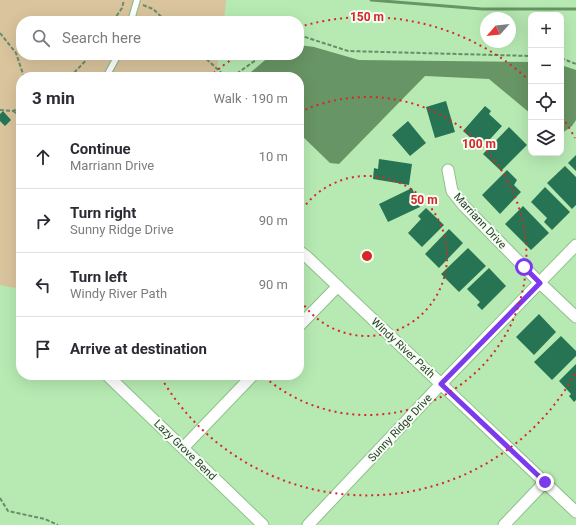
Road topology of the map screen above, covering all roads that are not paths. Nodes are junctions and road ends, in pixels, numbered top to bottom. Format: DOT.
graph roads {
  1 [pos="137,2"];
  2 [pos="133,16"];
  3 [pos="115,60"];
  4 [pos="109,72"];
  5 [pos="448,170"];
  6 [pos="576,245"];
  7 [pos="304,255"];
  8 [pos="540,283"];
  9 [pos="338,286"];
  10 [pos="576,317"];
  11 [pos="304,321"];
  12 [pos="112,380"];
  13 [pos="247,380"];
  14 [pos="441,384"];
  15 [pos="183,448"];
  16 [pos="545,482"];
  17 [pos="576,512"];
  18 [pos="263,525"];
  19 [pos="308,525"];
  20 [pos="504,525"];
  1 -- 2 [label="lane"];
  3 -- 4 [label="lane"];
  5 -- 8 [label="street, Marriann Drive"];
  6 -- 8 [label="street, Sunny Ridge Drive"];
  7 -- 9 [label="street, Windy River Path"];
  8 -- 10 [label="street, Marriann Drive"];
  8 -- 14 [label="street, Sunny Ridge Drive"];
  9 -- 11 [label="street"];
  9 -- 14 [label="street, Windy River Path"];
  12 -- 15 [label="street, Lazy Grove Bend"];
  13 -- 15 [label="street"];
  14 -- 16 [label="street, Windy River Path"];
  14 -- 19 [label="street, Sunny Ridge Drive"];
  15 -- 18 [label="street, Lazy Grove Bend"];
  16 -- 17 [label="street, Windy River Path"];
  16 -- 20 [label="street"];
}
